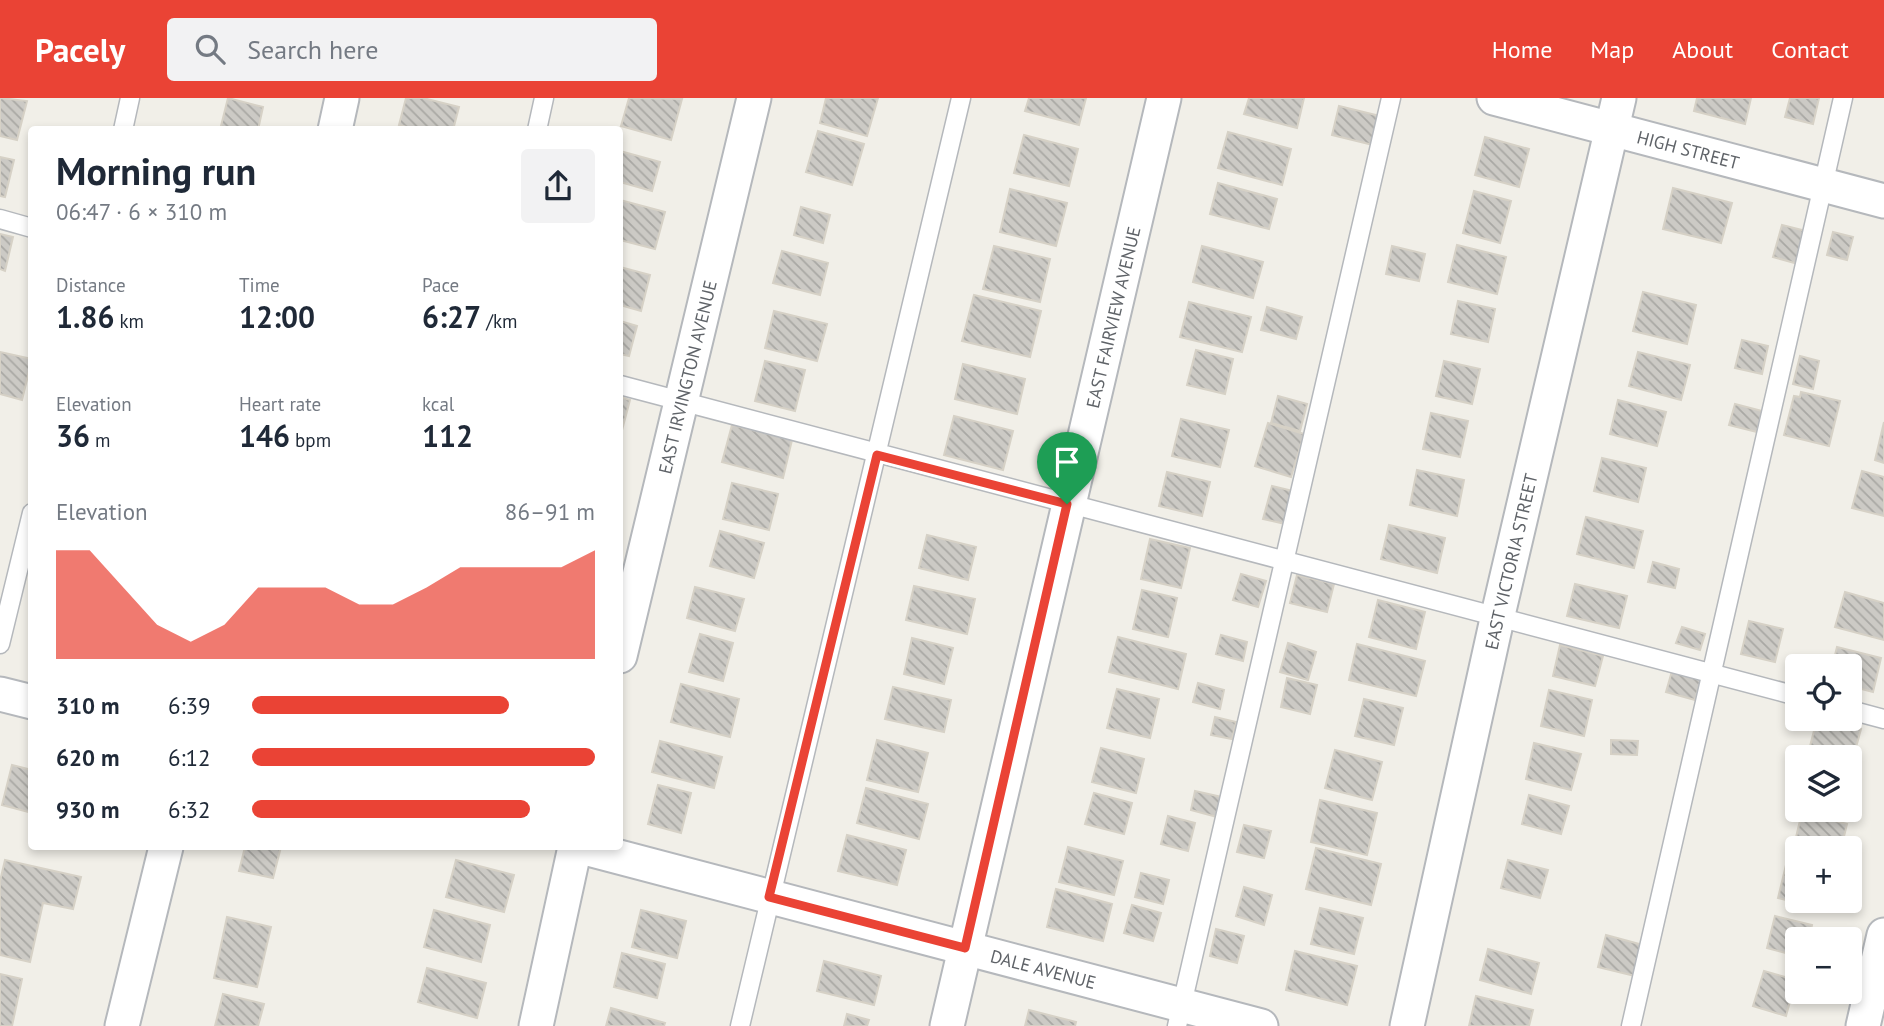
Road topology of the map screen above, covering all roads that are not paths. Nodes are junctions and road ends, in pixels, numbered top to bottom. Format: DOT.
graph roads {
  1 [pos="130,98"];
  2 [pos="342,98"];
  3 [pos="544,98"];
  4 [pos="754,98"];
  5 [pos="961,98"];
  6 [pos="1164,98"];
  7 [pos="1391,98"];
  8 [pos="1494,98"];
  9 [pos="1843,98"];
  10 [pos="1615,114"];
  11 [pos="124,126"];
  12 [pos="336,126"];
  13 [pos="538,126"];
  14 [pos="1824,185"];
  15 [pos="1884,201"];
  16 [pos="0,219"];
  17 [pos="28,227"];
  18 [pos="623,386"];
  19 [pos="679,400"];
  20 [pos="877,455"];
  21 [pos="1067,504"];
  22 [pos="28,530"];
  23 [pos="1282,562"];
  24 [pos="1497,619"];
  25 [pos="623,643"];
  26 [pos="0,645"];
  27 [pos="1711,674"];
  28 [pos="1785,693"];
  29 [pos="0,694"];
  30 [pos="28,701"];
  31 [pos="1862,713"];
  32 [pos="1884,719"];
  33 [pos="165,850"];
  34 [pos="574,850"];
  35 [pos="592,850"];
  36 [pos="769,897"];
  37 [pos="1884,935"];
  38 [pos="965,948"];
  39 [pos="1179,1016"];
  40 [pos="122,1026"];
  41 [pos="536,1026"];
  42 [pos="740,1026"];
  43 [pos="947,1026"];
  44 [pos="1261,1026"];
  45 [pos="1406,1026"];
  46 [pos="1631,1026"];
  47 [pos="1863,1026"];
  1 -- 11 [label="lane"];
  2 -- 12 [label="street"];
  3 -- 13 [label="lane"];
  4 -- 19 [label="street, EAST IRVINGTON AVENUE"];
  5 -- 20 [label="lane"];
  6 -- 21 [label="street, EAST FAIRVIEW AVENUE"];
  7 -- 23 [label="lane"];
  8 -- 10 [label="street, HIGH STREET"];
  9 -- 14 [label="lane"];
  10 -- 14 [label="street, HIGH STREET"];
  10 -- 24 [label="street, EAST VICTORIA STREET"];
  14 -- 15 [label="street, HIGH STREET"];
  14 -- 27 [label="lane"];
  16 -- 17 [label="lane"];
  18 -- 19 [label="lane"];
  19 -- 20 [label="lane"];
  19 -- 25 [label="street, EAST IRVINGTON AVENUE"];
  20 -- 21 [label="lane"];
  20 -- 36 [label="lane"];
  21 -- 23 [label="lane"];
  21 -- 38 [label="street, EAST FAIRVIEW AVENUE"];
  22 -- 26 [label="lane"];
  23 -- 24 [label="lane"];
  23 -- 39 [label="lane"];
  24 -- 27 [label="lane"];
  24 -- 45 [label="street, EAST VICTORIA STREET"];
  27 -- 28 [label="lane"];
  27 -- 46 [label="lane"];
  29 -- 30 [label="street"];
  31 -- 32 [label="lane"];
  33 -- 40 [label="street"];
  34 -- 41 [label="street"];
  35 -- 36 [label="street, DALE AVENUE"];
  36 -- 38 [label="street, DALE AVENUE"];
  36 -- 42 [label="lane"];
  37 -- 47 [label="street"];
  38 -- 39 [label="street, DALE AVENUE"];
  38 -- 43 [label="street, EAST FAIRVIEW AVENUE"];
  39 -- 44 [label="street, DALE AVENUE"];
}
